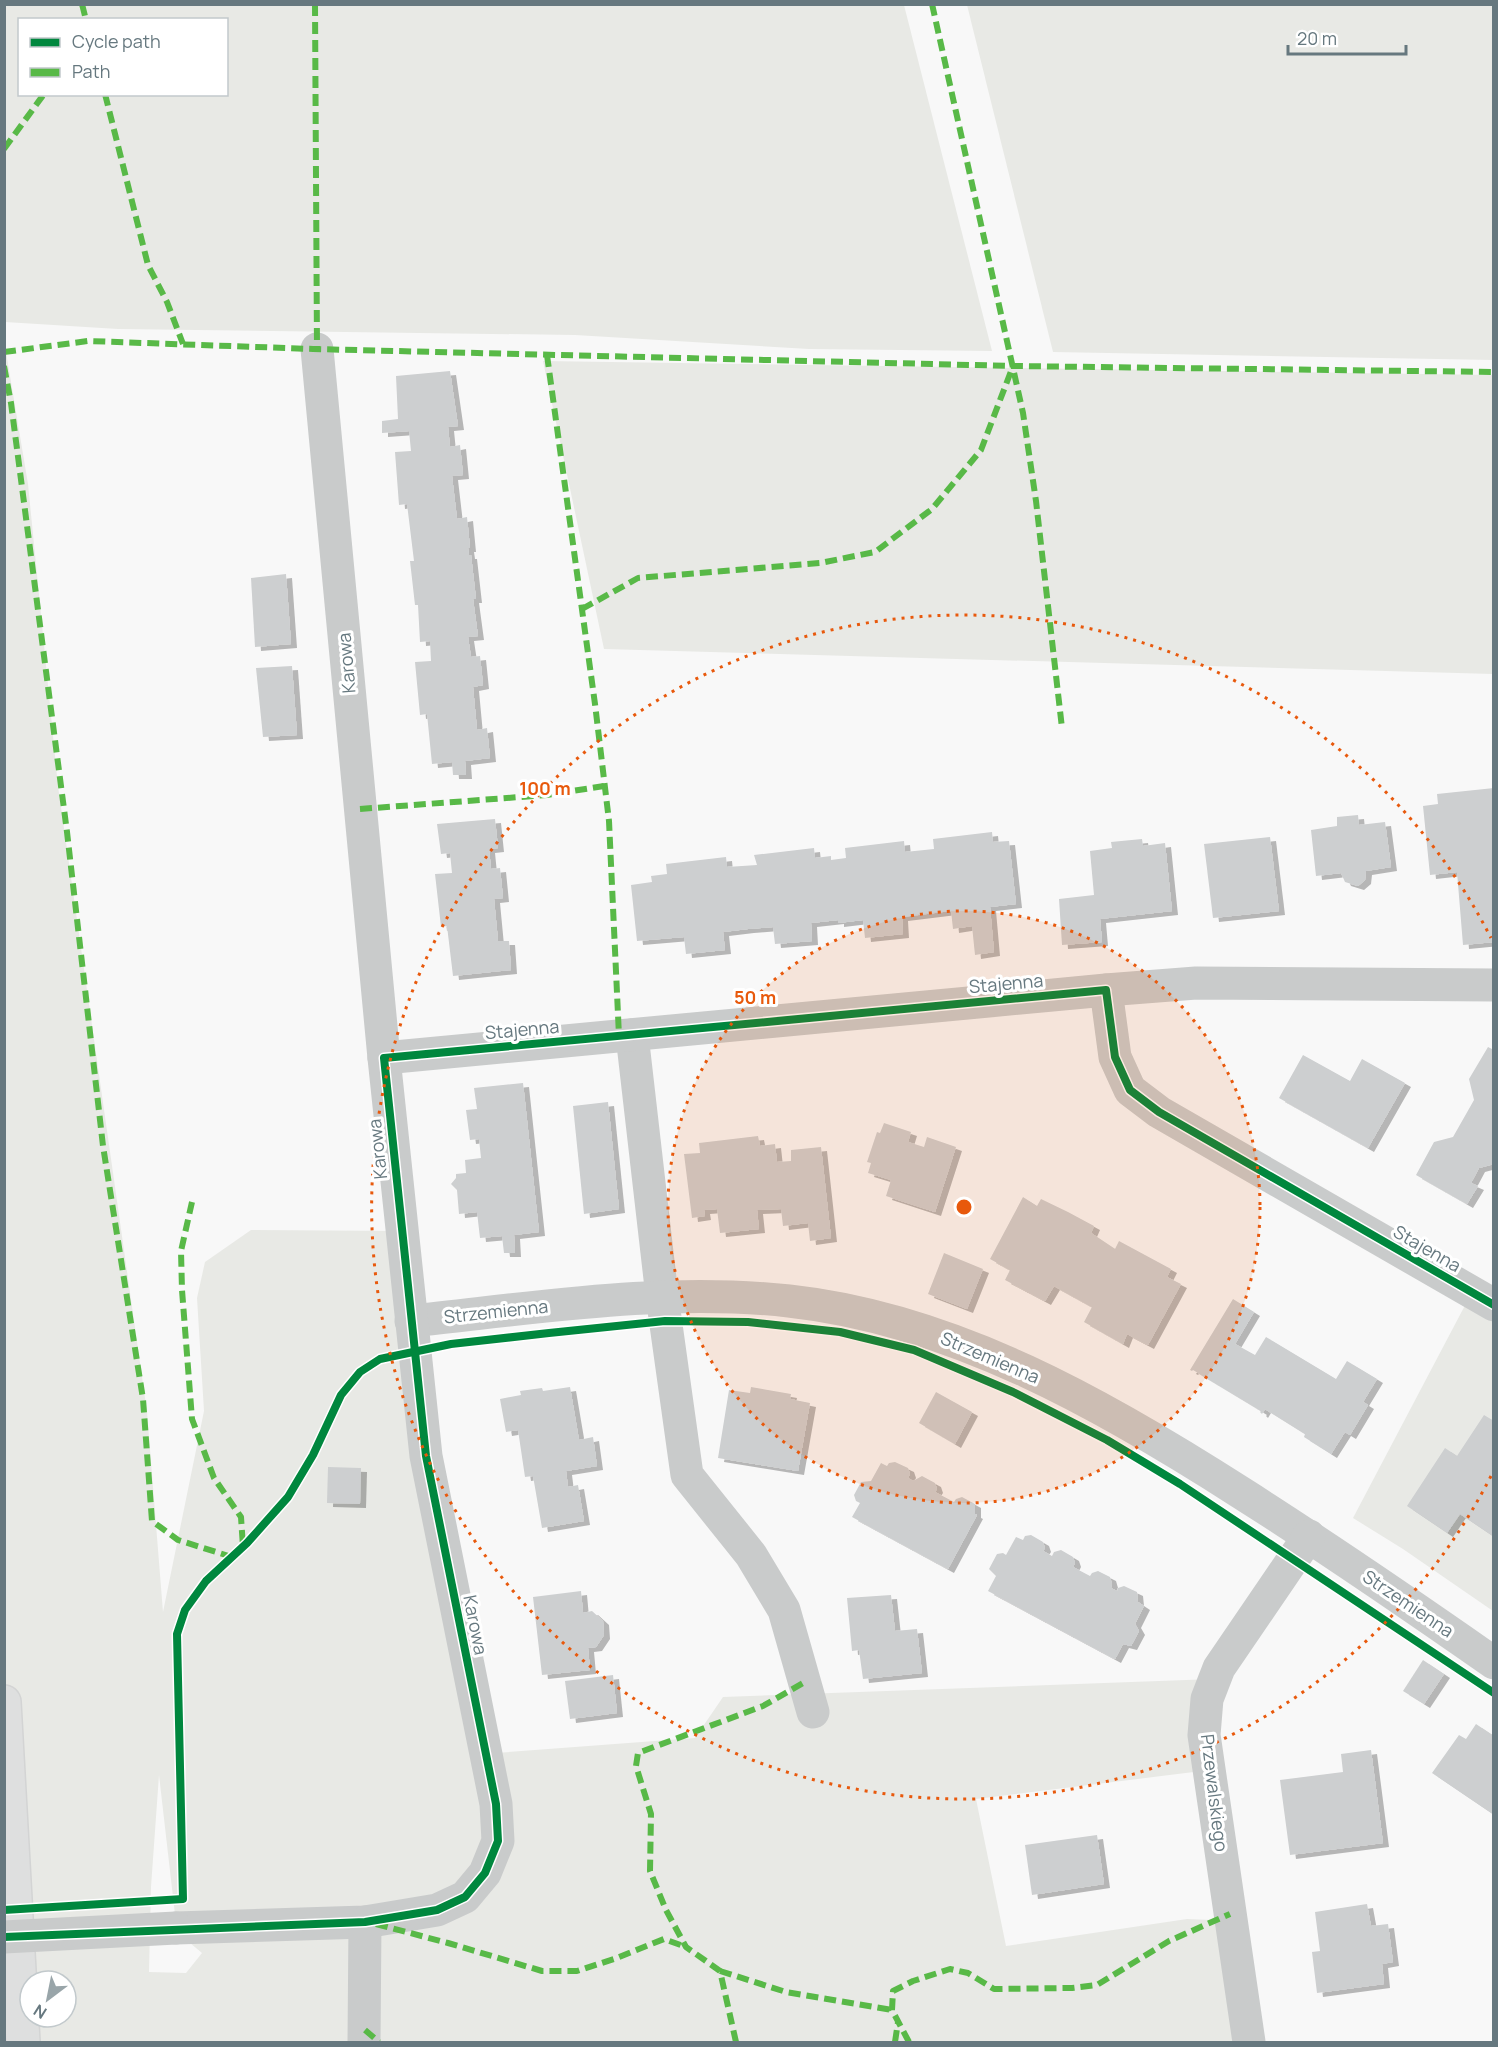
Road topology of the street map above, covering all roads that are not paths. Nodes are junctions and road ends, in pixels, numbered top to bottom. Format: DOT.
graph roads {
  1 [pos="317,349"];
  2 [pos="1494,985"];
  3 [pos="1106,990"];
  4 [pos="632,1035"];
  5 [pos="384,1059"];
  6 [pos="662,1296"];
  7 [pos="1494,1305"];
  8 [pos="411,1321"];
  9 [pos="1309,1536"];
  10 [pos="1494,1663"];
  11 [pos="4,1702"];
  12 [pos="813,1712"];
  13 [pos="365,1922"];
  14 [pos="4,1937"];
  15 [pos="23,2043"];
  16 [pos="364,2043"];
  17 [pos="1249,2043"];
  1 -- 5 [label="street, Karowa"];
  2 -- 3 [label="street, Stajenna"];
  3 -- 4 [label="street, Stajenna"];
  3 -- 7 [label="street, Stajenna"];
  4 -- 5 [label="street, Stajenna"];
  4 -- 6 [label="street"];
  5 -- 8 [label="street, Karowa"];
  6 -- 8 [label="street, Strzemienna"];
  6 -- 9 [label="street, Strzemienna"];
  6 -- 12 [label="street"];
  8 -- 13 [label="street, Karowa"];
  9 -- 10 [label="street, Strzemienna"];
  9 -- 17 [label="street, Przewalskiego"];
  11 -- 15 [label="highway"];
  13 -- 14 [label="street, Karowa, bridge"];
  13 -- 16 [label="street"];
}
